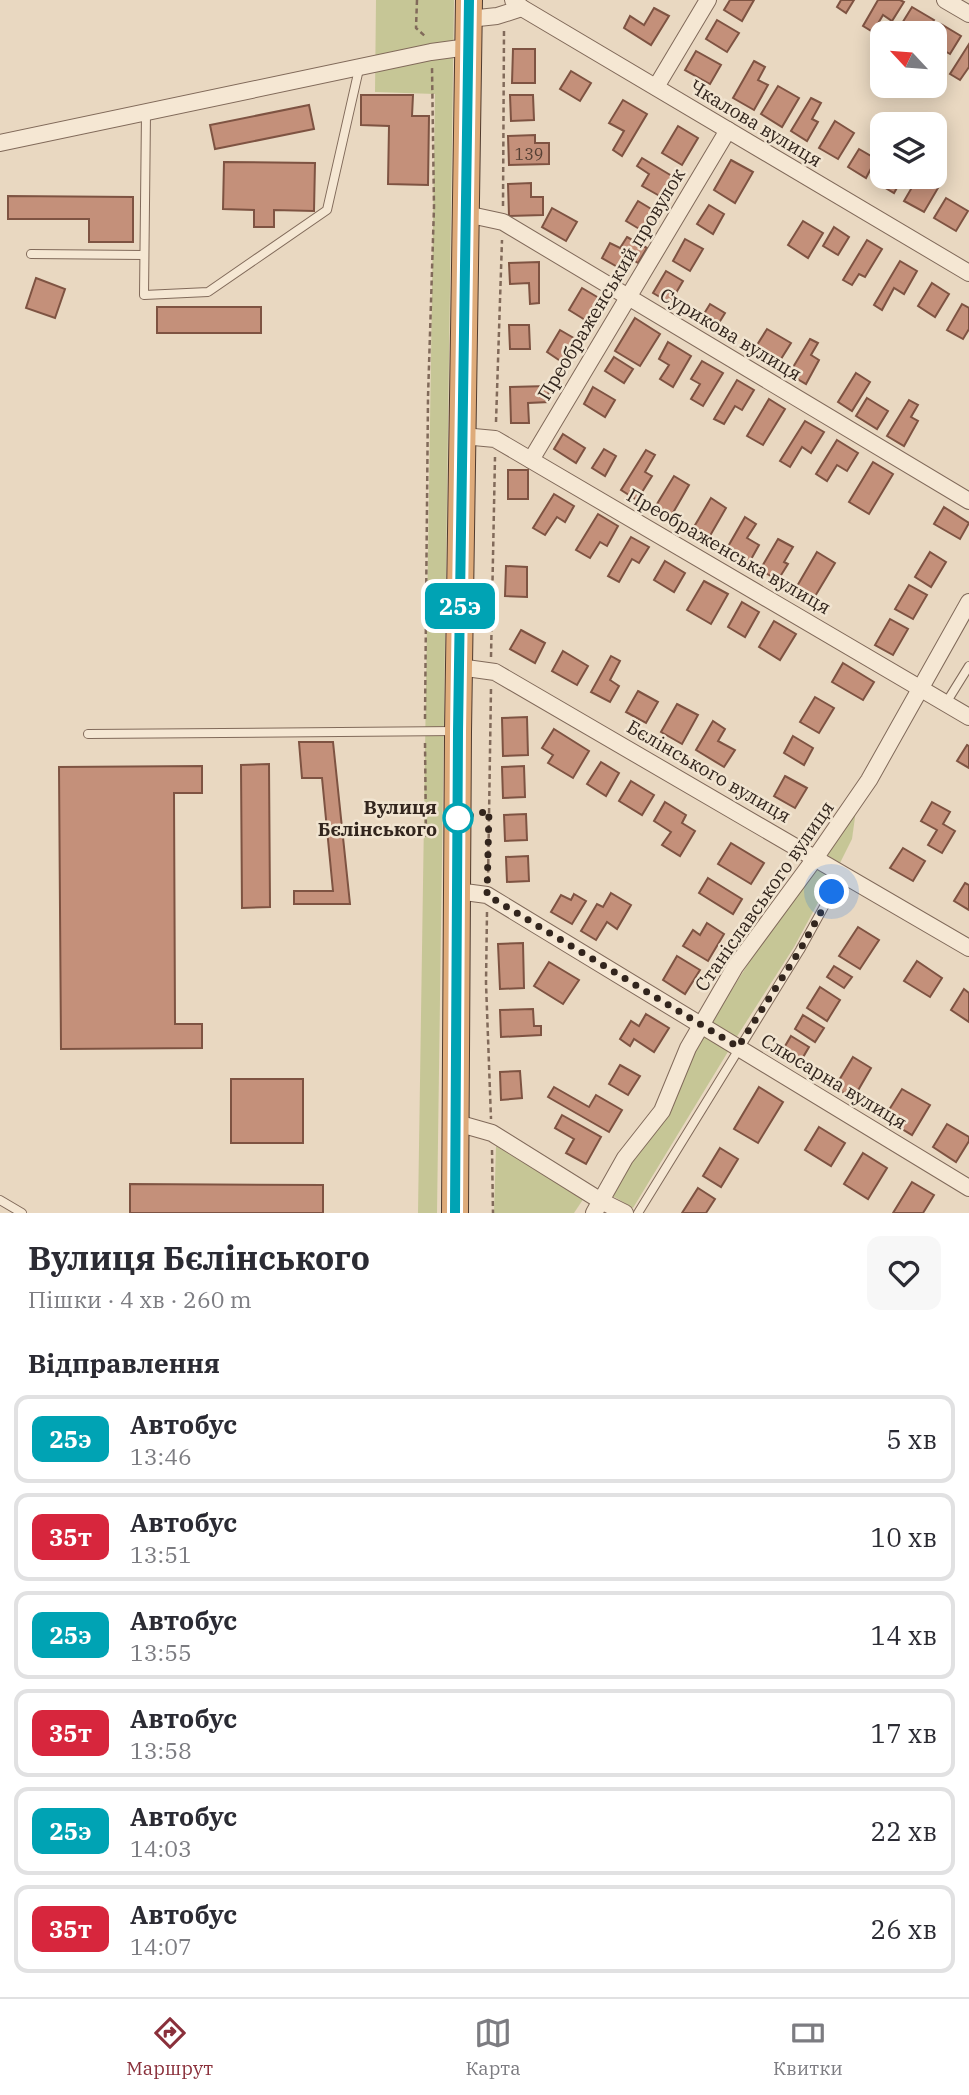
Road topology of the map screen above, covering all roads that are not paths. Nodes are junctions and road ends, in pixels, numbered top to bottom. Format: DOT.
graph roads {
  1 [pos="708,0"];
  2 [pos="945,0"];
  3 [pos="518,4"];
  4 [pos="469,9"];
  5 [pos="969,14"];
  6 [pos="468,47"];
  7 [pos="359,69"];
  8 [pos="656,88"];
  9 [pos="146,113"];
  10 [pos="728,130"];
  11 [pos="0,143"];
  12 [pos="466,215"];
  13 [pos="31,254"];
  14 [pos="144,255"];
  15 [pos="969,274"];
  16 [pos="628,297"];
  17 [pos="463,436"];
  18 [pos="531,460"];
  19 [pos="969,501"];
  20 [pos="969,602"];
  21 [pos="969,666"];
  22 [pos="459,667"];
  23 [pos="920,688"];
  24 [pos="946,703"];
  25 [pos="969,717"];
  26 [pos="458,732"];
  27 [pos="88,734"];
  28 [pos="816,858"];
  29 [pos="843,872"];
  30 [pos="457,891"];
  31 [pos="969,948"];
  32 [pos="701,1025"];
  33 [pos="738,1047"];
  34 [pos="457,1123"];
  35 [pos="969,1188"];
  36 [pos="0,1200"];
  37 [pos="598,1207"];
  38 [pos="22,1213"];
  39 [pos="455,1213"];
  40 [pos="625,1213"];
  41 [pos="638,1213"];
  1 -- 8 [label="street"];
  2 -- 5 [label="street"];
  3 -- 4 [label="street, Чкалова вулиця"];
  3 -- 8 [label="street, Чкалова вулиця"];
  4 -- 6 [label="highway"];
  6 -- 7 [label="street"];
  6 -- 12 [label="highway"];
  7 -- 9 [label="street"];
  7 -- 14 [label="lane"];
  8 -- 10 [label="street, Чкалова вулиця"];
  9 -- 11 [label="street"];
  9 -- 14 [label="lane"];
  10 -- 15 [label="street, Чкалова вулиця"];
  10 -- 16 [label="street, Преображенський провулок"];
  12 -- 16 [label="street, Сурикова вулиця"];
  12 -- 17 [label="highway"];
  13 -- 14 [label="lane"];
  16 -- 18 [label="street, Преображенський провулок"];
  16 -- 19 [label="street, Сурикова вулиця"];
  17 -- 18 [label="street, Преображенська вулиця"];
  17 -- 22 [label="highway"];
  18 -- 23 [label="street, Преображенська вулиця"];
  20 -- 23 [label="street, Станіславського вулиця"];
  21 -- 24 [label="lane"];
  22 -- 26 [label="highway"];
  22 -- 28 [label="street, Бєлінського вулиця"];
  23 -- 24 [label="street, Преображенська вулиця"];
  23 -- 28 [label="street, Станіславського вулиця"];
  24 -- 25 [label="street, Преображенська вулиця"];
  26 -- 27 [label="lane"];
  26 -- 30 [label="highway"];
  28 -- 29 [label="street, Бєлінського вулиця"];
  28 -- 32 [label="street, Станіславського вулиця"];
  29 -- 31 [label="street, Бєлінського вулиця"];
  29 -- 33 [label="lane"];
  30 -- 32 [label="street, Слюсарна вулиця"];
  30 -- 34 [label="highway"];
  32 -- 33 [label="street, Слюсарна вулиця"];
  32 -- 37 [label="street, Станіславського вулиця"];
  33 -- 35 [label="street, Слюсарна вулиця"];
  33 -- 41 [label="lane"];
  34 -- 37 [label="street"];
  34 -- 39 [label="highway"];
  36 -- 38 [label="lane"];
  37 -- 40 [label="street"];
}
